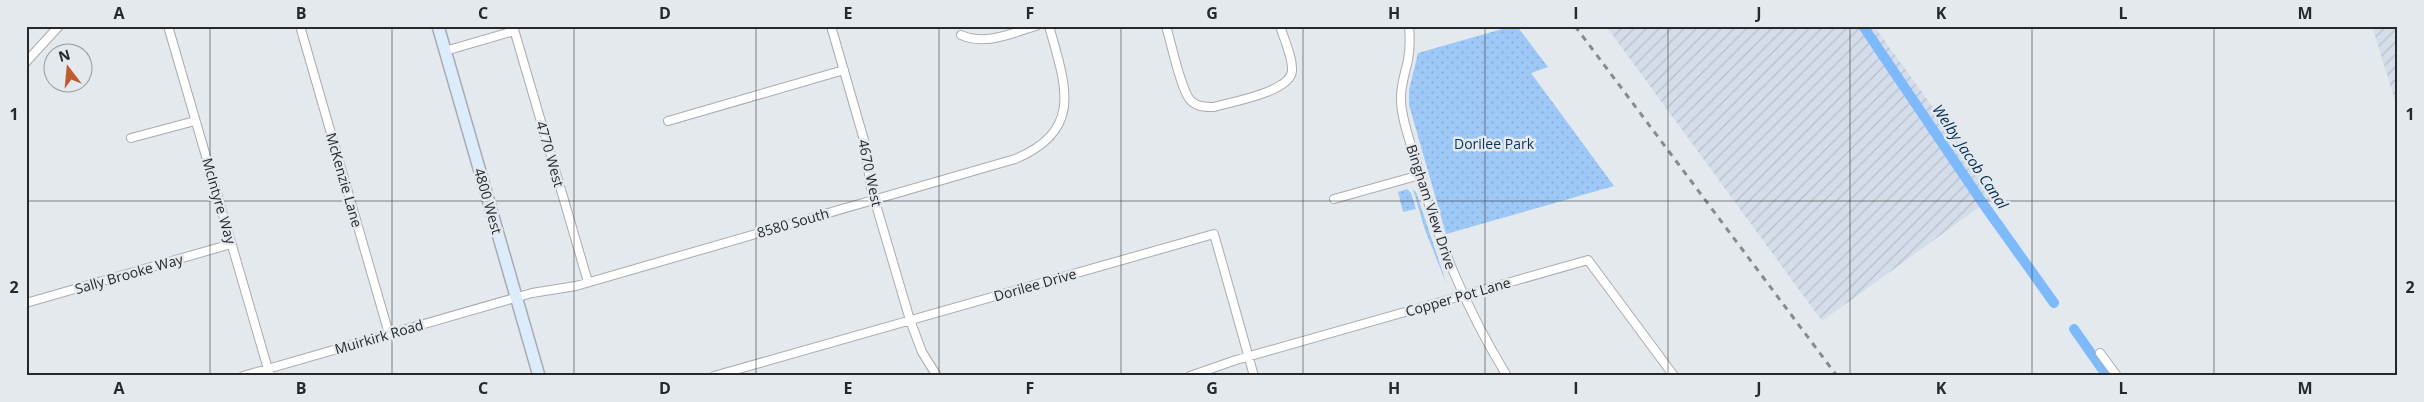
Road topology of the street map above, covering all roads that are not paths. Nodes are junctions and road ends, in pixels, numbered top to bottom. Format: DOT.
graph roads {
  1 [pos="59,26"];
  2 [pos="168,26"];
  3 [pos="300,26"];
  4 [pos="438,26"];
  5 [pos="831,26"];
  6 [pos="1036,26"];
  7 [pos="1048,26"];
  8 [pos="1166,26"];
  9 [pos="1280,26"];
  10 [pos="1409,26"];
  11 [pos="514,29"];
  12 [pos="961,35"];
  13 [pos="445,51"];
  14 [pos="26,62"];
  15 [pos="844,70"];
  16 [pos="195,121"];
  17 [pos="668,121"];
  18 [pos="131,138"];
  19 [pos="1420,175"];
  20 [pos="874,199"];
  21 [pos="1334,199"];
  22 [pos="231,244"];
  23 [pos="588,282"];
  24 [pos="1462,296"];
  25 [pos="516,298"];
  26 [pos="26,303"];
  27 [pos="910,320"];
  28 [pos="389,334"];
  29 [pos="2100,353"];
  30 [pos="1248,357"];
  31 [pos="269,372"];
  32 [pos="243,376"];
  33 [pos="539,376"];
  34 [pos="714,376"];
  35 [pos="937,376"];
  36 [pos="1190,376"];
  37 [pos="1254,376"];
  38 [pos="1507,376"];
  39 [pos="1674,376"];
  40 [pos="2117,376"];
  1 -- 14 [label="street"];
  2 -- 16 [label="street, McIntyre Way"];
  3 -- 28 [label="street, McKenzie Lane"];
  4 -- 13 [label="street, 4800 West"];
  5 -- 15 [label="street, 4670 West"];
  6 -- 12 [label="street"];
  7 -- 20 [label="street, 8580 South"];
  8 -- 9 [label="street"];
  10 -- 19 [label="street, Bingham View Drive"];
  11 -- 13 [label="street"];
  11 -- 23 [label="street, 4770 West"];
  13 -- 25 [label="street, 4800 West"];
  15 -- 17 [label="street"];
  15 -- 20 [label="street, 4670 West"];
  16 -- 18 [label="street"];
  16 -- 22 [label="street, McIntyre Way"];
  19 -- 21 [label="street"];
  19 -- 24 [label="street, Bingham View Drive"];
  20 -- 23 [label="street, 8580 South"];
  20 -- 27 [label="street, 4670 West"];
  22 -- 26 [label="street, Sally Brooke Way"];
  22 -- 31 [label="street, McIntyre Way"];
  23 -- 25 [label="street, 8580 South"];
  24 -- 30 [label="street, Copper Pot Lane"];
  24 -- 38 [label="street, Bingham View Drive"];
  24 -- 39 [label="street, Copper Pot Lane"];
  25 -- 28 [label="street, Muirkirk Road"];
  25 -- 33 [label="street, 4800 West"];
  27 -- 30 [label="street, Dorilee Drive"];
  27 -- 34 [label="street, Dorilee Drive"];
  27 -- 35 [label="street, 4670 West"];
  28 -- 31 [label="street, Muirkirk Road"];
  29 -- 40 [label="street"];
  30 -- 36 [label="street, Copper Pot Lane"];
  30 -- 37 [label="street, Dorilee Drive"];
  31 -- 32 [label="street, Muirkirk Road"];
}
